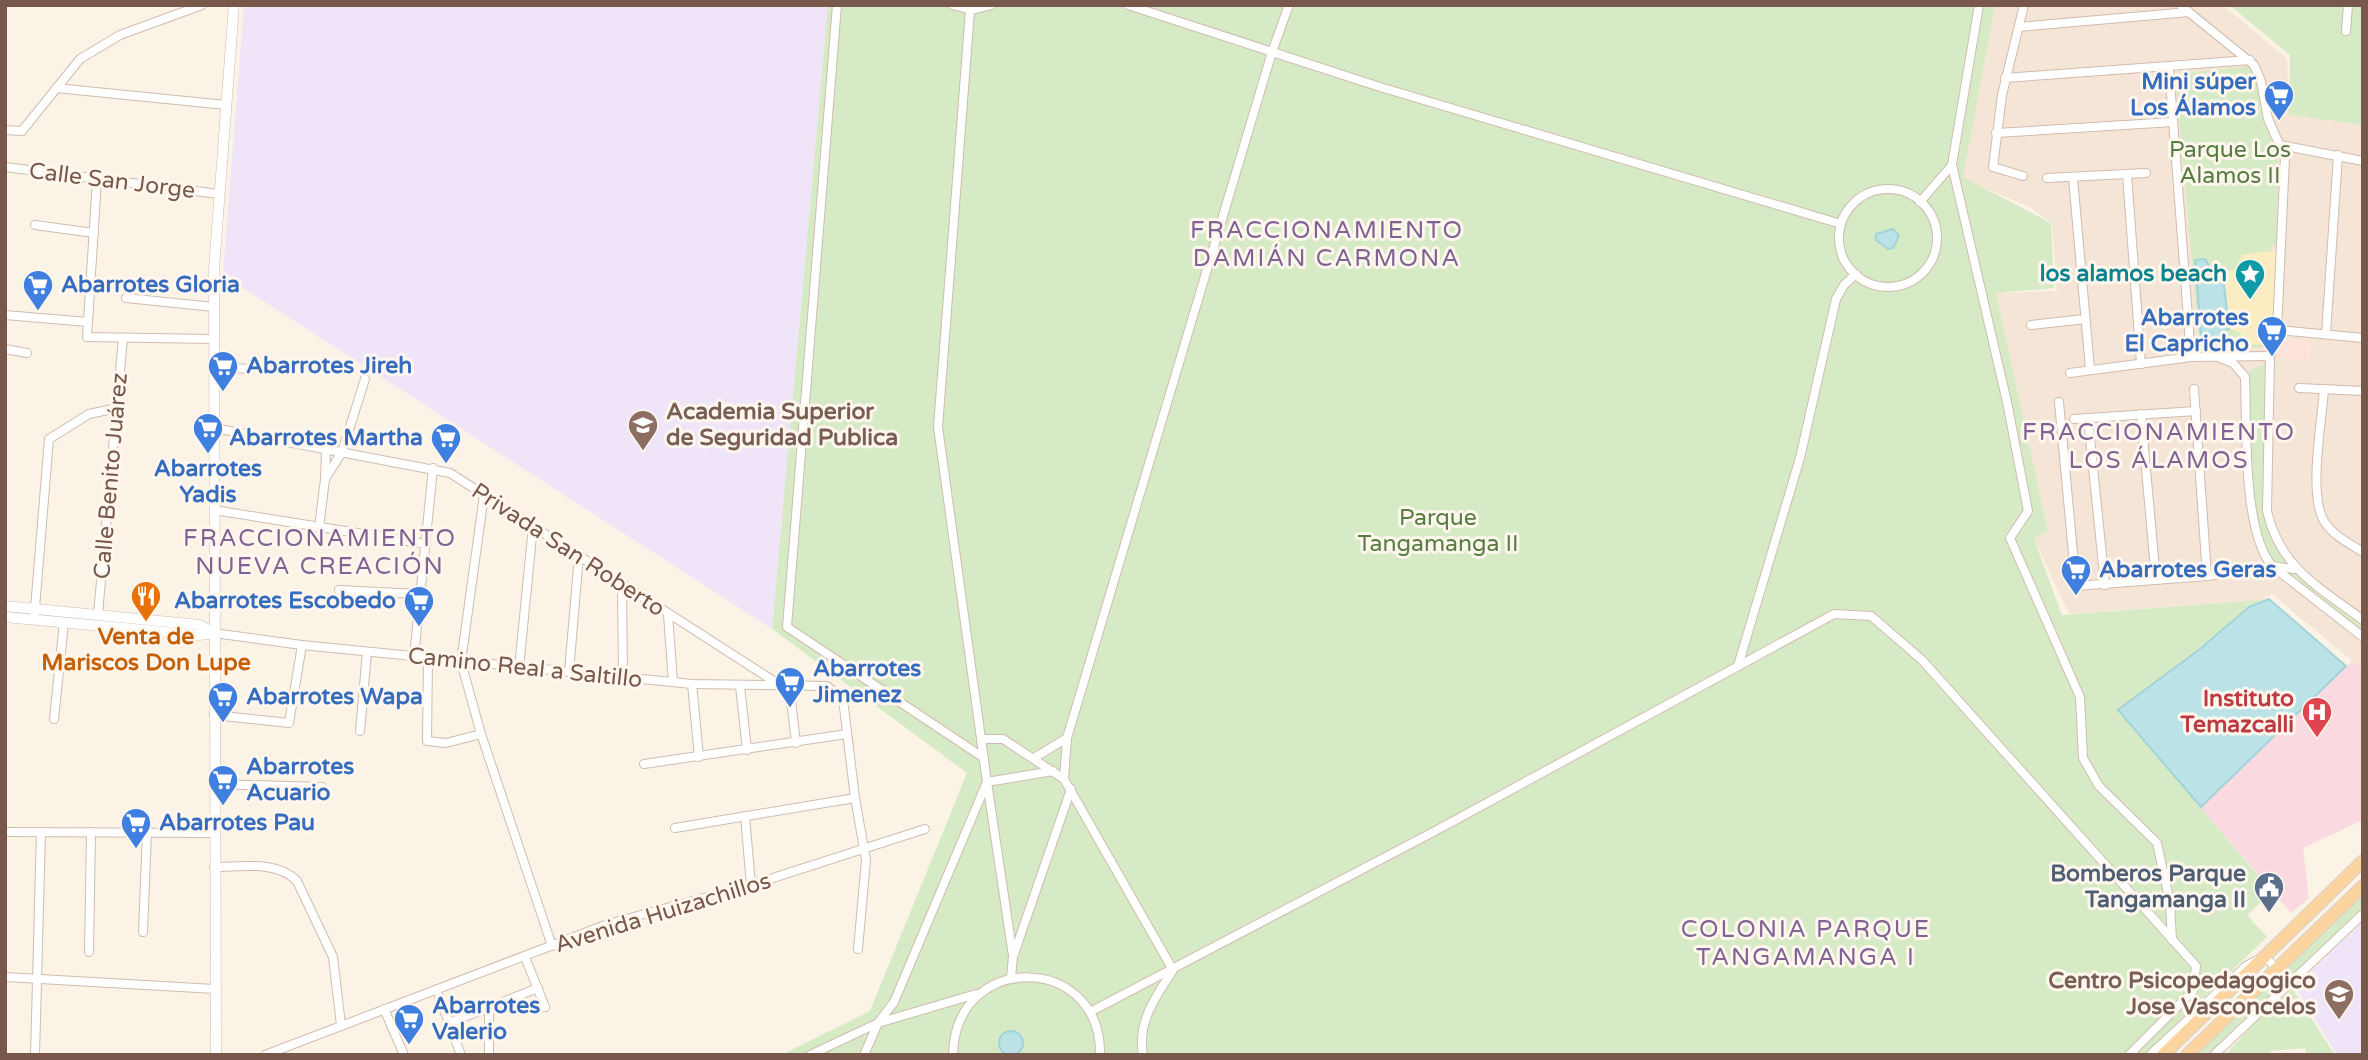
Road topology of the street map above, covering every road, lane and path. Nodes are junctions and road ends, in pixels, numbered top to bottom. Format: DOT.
graph roads {
  1 [pos="201,5"];
  2 [pos="234,5"];
  3 [pos="837,5"];
  4 [pos="953,5"];
  5 [pos="991,5"];
  6 [pos="1128,5"];
  7 [pos="1289,5"];
  8 [pos="1979,5"];
  9 [pos="2024,5"];
  10 [pos="2179,5"];
  11 [pos="2348,5"];
  12 [pos="970,9"];
  13 [pos="2189,12"];
  14 [pos="2019,27"];
  15 [pos="2346,31"];
  16 [pos="1272,52"];
  17 [pos="2250,60"];
  18 [pos="2169,68"];
  19 [pos="2005,78"];
  20 [pos="56,89"];
  21 [pos="226,105"];
  22 [pos="2173,122"];
  23 [pos="5,130"];
  24 [pos="1996,132"];
  25 [pos="2280,145"];
  26 [pos="2338,155"];
  27 [pos="2363,161"];
  28 [pos="1952,165"];
  29 [pos="5,167"];
  30 [pos="2146,173"];
  31 [pos="2127,174"];
  32 [pos="2022,176"];
  33 [pos="2047,178"];
  34 [pos="2073,178"];
  35 [pos="97,179"];
  36 [pos="219,194"];
  37 [pos="1920,202"];
  38 [pos="1841,224"];
  39 [pos="35,225"];
  40 [pos="94,233"];
  41 [pos="1856,275"];
  42 [pos="126,298"];
  43 [pos="214,307"];
  44 [pos="5,315"];
  45 [pos="2085,319"];
  46 [pos="88,322"];
  47 [pos="2031,325"];
  48 [pos="2277,330"];
  49 [pos="2326,334"];
  50 [pos="123,338"];
  51 [pos="2363,338"];
  52 [pos="214,340"];
  53 [pos="5,349"];
  54 [pos="27,353"];
  55 [pos="2270,356"];
  56 [pos="2191,357"];
  57 [pos="2218,358"];
  58 [pos="2141,364"];
  59 [pos="214,367"];
  60 [pos="250,369"];
  61 [pos="2090,369"];
  62 [pos="2070,373"];
  63 [pos="365,379"];
  64 [pos="2299,388"];
  65 [pos="2194,389"];
  66 [pos="2324,389"];
  67 [pos="2363,391"];
  68 [pos="2059,402"];
  69 [pos="117,408"];
  70 [pos="2196,411"];
  71 [pos="2141,414"];
  72 [pos="2088,418"];
  73 [pos="2074,419"];
  74 [pos="214,428"];
  75 [pos="326,450"];
  76 [pos="342,452"];
  77 [pos="433,468"];
  78 [pos="325,479"];
  79 [pos="484,495"];
  80 [pos="214,510"];
  81 [pos="2269,518"];
  82 [pos="2253,522"];
  83 [pos="533,526"];
  84 [pos="319,528"];
  85 [pos="426,544"];
  86 [pos="2363,552"];
  87 [pos="579,555"];
  88 [pos="2272,566"];
  89 [pos="2294,569"];
  90 [pos="2207,576"];
  91 [pos="2155,580"];
  92 [pos="622,585"];
  93 [pos="2105,585"];
  94 [pos="340,590"];
  95 [pos="421,594"];
  96 [pos="5,606"];
  97 [pos="34,614"];
  98 [pos="99,614"];
  99 [pos="668,615"];
  100 [pos="5,617"];
  101 [pos="2363,620"];
  102 [pos="64,622"];
  103 [pos="214,633"];
  104 [pos="2363,637"];
  105 [pos="302,645"];
  106 [pos="367,652"];
  107 [pos="414,657"];
  108 [pos="428,658"];
  109 [pos="461,662"];
  110 [pos="1738,666"];
  111 [pos="519,668"];
  112 [pos="569,672"];
  113 [pos="623,678"];
  114 [pos="673,682"];
  115 [pos="692,684"];
  116 [pos="785,684"];
  117 [pos="740,686"];
  118 [pos="214,715"];
  119 [pos="54,719"];
  120 [pos="360,731"];
  121 [pos="481,734"];
  122 [pos="847,734"];
  123 [pos="1067,738"];
  124 [pos="981,739"];
  125 [pos="796,743"];
  126 [pos="747,750"];
  127 [pos="699,757"];
  128 [pos="984,758"];
  129 [pos="1034,758"];
  130 [pos="644,764"];
  131 [pos="1053,771"];
  132 [pos="1064,779"];
  133 [pos="987,782"];
  134 [pos="214,784"];
  135 [pos="322,787"];
  136 [pos="1071,789"];
  137 [pos="855,798"];
  138 [pos="745,816"];
  139 [pos="675,828"];
  140 [pos="925,829"];
  141 [pos="5,832"];
  142 [pos="41,832"];
  143 [pos="91,832"];
  144 [pos="147,832"];
  145 [pos="214,833"];
  146 [pos="865,849"];
  147 [pos="2363,861"];
  148 [pos="214,867"];
  149 [pos="751,886"];
  150 [pos="2363,886"];
  151 [pos="2363,914"];
  152 [pos="143,932"];
  153 [pos="2172,940"];
  154 [pos="552,946"];
  155 [pos="858,949"];
  156 [pos="89,951"];
  157 [pos="1013,956"];
  158 [pos="2265,956"];
  159 [pos="525,957"];
  160 [pos="1173,970"];
  161 [pos="2276,970"];
  162 [pos="5,977"];
  163 [pos="1011,978"];
  164 [pos="38,979"];
  165 [pos="2290,985"];
  166 [pos="538,988"];
  167 [pos="215,989"];
  168 [pos="979,993"];
  169 [pos="439,996"];
  170 [pos="489,1007"];
  171 [pos="545,1007"];
  172 [pos="384,1009"];
  173 [pos="1090,1013"];
  174 [pos="449,1023"];
  175 [pos="878,1023"];
  176 [pos="341,1025"];
  177 [pos="1102,1054"];
  178 [pos="2156,1054"];
  179 [pos="35,1055"];
  180 [pos="216,1055"];
  181 [pos="265,1055"];
  182 [pos="404,1055"];
  183 [pos="461,1055"];
  184 [pos="489,1055"];
  185 [pos="810,1055"];
  186 [pos="863,1055"];
  187 [pos="953,1055"];
  188 [pos="1143,1055"];
  189 [pos="2129,1055"];
  190 [pos="2187,1055"];
  191 [pos="2214,1055"];
  1 -- 20 [label="street"];
  2 -- 21 [label="street"];
  3 -- 128 [label="street"];
  4 -- 12 [label="street"];
  5 -- 12 [label="street"];
  6 -- 16 [label="street"];
  7 -- 16 [label="street"];
  8 -- 28 [label="street"];
  9 -- 14 [label="street"];
  10 -- 13 [label="street"];
  11 -- 15 [label="street"];
  12 -- 124 [label="street"];
  13 -- 14 [label="street"];
  13 -- 17 [label="street"];
  14 -- 19 [label="street"];
  16 -- 38 [label="street"];
  16 -- 123 [label="street"];
  17 -- 18 [label="street"];
  17 -- 25 [label="street"];
  18 -- 19 [label="street"];
  18 -- 22 [label="street"];
  19 -- 24 [label="street"];
  20 -- 21 [label="street"];
  20 -- 23 [label="street"];
  21 -- 36 [label="street"];
  22 -- 24 [label="street"];
  22 -- 56 [label="street"];
  24 -- 32 [label="street"];
  25 -- 26 [label="street"];
  25 -- 48 [label="street"];
  26 -- 27 [label="street"];
  26 -- 49 [label="street"];
  28 -- 37 [label="street"];
  28 -- 153 [label="street"];
  29 -- 35 [label="street, Calle San Jorge"];
  30 -- 31 [label="street"];
  31 -- 34 [label="street"];
  31 -- 58 [label="street"];
  33 -- 34 [label="street"];
  34 -- 45 [label="street"];
  35 -- 36 [label="street, Calle San Jorge"];
  35 -- 40 [label="street"];
  36 -- 43 [label="street"];
  37 -- 38 [label="street"];
  37 -- 41 [label="street"];
  38 -- 41 [label="street"];
  39 -- 40 [label="street"];
  40 -- 46 [label="street"];
  41 -- 110 [label="street"];
  42 -- 43 [label="street"];
  43 -- 52 [label="street"];
  44 -- 46 [label="street"];
  45 -- 47 [label="street"];
  45 -- 61 [label="street"];
  46 -- 50 [label="street"];
  48 -- 49 [label="street"];
  48 -- 55 [label="street"];
  49 -- 51 [label="street"];
  50 -- 52 [label="street"];
  50 -- 69 [label="street, Calle Benito Juárez"];
  52 -- 59 [label="street"];
  53 -- 54 [label="street"];
  55 -- 57 [label="street"];
  55 -- 81 [label="street"];
  56 -- 57 [label="street"];
  56 -- 58 [label="street"];
  57 -- 82 [label="street"];
  58 -- 61 [label="street"];
  59 -- 60 [label="street"];
  59 -- 74 [label="street"];
  61 -- 62 [label="street"];
  63 -- 76 [label="street"];
  64 -- 66 [label="street"];
  65 -- 70 [label="street"];
  66 -- 67 [label="street"];
  66 -- 86 [label="street"];
  68 -- 93 [label="street"];
  69 -- 97 [label="street"];
  69 -- 98 [label="street, Calle Benito Juárez"];
  70 -- 71 [label="street"];
  70 -- 90 [label="street"];
  71 -- 72 [label="street"];
  71 -- 91 [label="street"];
  72 -- 73 [label="street"];
  72 -- 93 [label="street"];
  74 -- 75 [label="street, Privada San Roberto"];
  74 -- 80 [label="street"];
  75 -- 76 [label="street, Privada San Roberto"];
  75 -- 78 [label="street"];
  76 -- 77 [label="street, Privada San Roberto"];
  76 -- 78 [label="street"];
  77 -- 79 [label="street, Privada San Roberto"];
  77 -- 85 [label="street"];
  78 -- 84 [label="street"];
  79 -- 83 [label="street, Privada San Roberto"];
  79 -- 109 [label="street"];
  80 -- 84 [label="street"];
  80 -- 103 [label="street"];
  81 -- 82 [label="street"];
  81 -- 89 [label="street"];
  82 -- 88 [label="street"];
  83 -- 87 [label="street, Privada San Roberto"];
  83 -- 111 [label="street"];
  84 -- 85 [label="street"];
  85 -- 95 [label="street"];
  87 -- 92 [label="street, Privada San Roberto"];
  87 -- 112 [label="street"];
  88 -- 89 [label="street"];
  88 -- 90 [label="street"];
  88 -- 104 [label="street"];
  89 -- 101 [label="street"];
  90 -- 91 [label="street"];
  91 -- 93 [label="street"];
  92 -- 99 [label="street, Privada San Roberto"];
  92 -- 113 [label="street"];
  94 -- 95 [label="street"];
  95 -- 107 [label="street"];
  96 -- 97 [label="street, Camino Real a Saltillo"];
  97 -- 98 [label="street, Camino Real a Saltillo"];
  97 -- 100 [label="street, Camino Real a Saltillo"];
  97 -- 102 [label="street, Camino Real a Saltillo"];
  98 -- 103 [label="street, Camino Real a Saltillo"];
  99 -- 114 [label="street"];
  99 -- 116 [label="street, Privada San Roberto"];
  102 -- 103 [label="street, Camino Real a Saltillo"];
  102 -- 119 [label="street"];
  103 -- 105 [label="street, Camino Real a Saltillo"];
  103 -- 118 [label="street"];
  105 -- 106 [label="street, Camino Real a Saltillo"];
  105 -- 118 [label="street"];
  106 -- 107 [label="street, Camino Real a Saltillo"];
  106 -- 120 [label="street"];
  107 -- 108 [label="street, Camino Real a Saltillo"];
  108 -- 109 [label="street, Camino Real a Saltillo"];
  108 -- 121 [label="street"];
  109 -- 111 [label="street, Camino Real a Saltillo"];
  109 -- 121 [label="street"];
  110 -- 153 [label="street"];
  110 -- 160 [label="street"];
  111 -- 112 [label="street, Camino Real a Saltillo"];
  112 -- 113 [label="street, Camino Real a Saltillo"];
  113 -- 114 [label="street, Camino Real a Saltillo"];
  114 -- 115 [label="street, Camino Real a Saltillo"];
  115 -- 117 [label="street, Camino Real a Saltillo"];
  115 -- 127 [label="street"];
  116 -- 117 [label="street, Camino Real a Saltillo"];
  116 -- 122 [label="street, Camino Real a Saltillo"];
  116 -- 125 [label="street"];
  117 -- 126 [label="street"];
  118 -- 134 [label="street"];
  121 -- 154 [label="street"];
  122 -- 125 [label="street"];
  122 -- 137 [label="street"];
  123 -- 129 [label="street"];
  123 -- 132 [label="street"];
  124 -- 128 [label="street"];
  124 -- 129 [label="street"];
  125 -- 126 [label="street"];
  126 -- 127 [label="street"];
  127 -- 130 [label="street"];
  128 -- 133 [label="street"];
  129 -- 131 [label="street"];
  131 -- 132 [label="street"];
  131 -- 133 [label="street"];
  132 -- 136 [label="street"];
  133 -- 157 [label="street"];
  133 -- 175 [label="street"];
  134 -- 135 [label="street"];
  134 -- 145 [label="street"];
  136 -- 157 [label="street"];
  136 -- 160 [label="street"];
  137 -- 138 [label="street"];
  137 -- 146 [label="street"];
  138 -- 139 [label="street"];
  138 -- 149 [label="street"];
  140 -- 146 [label="street, Avenida Huizachillos"];
  141 -- 142 [label="street"];
  142 -- 143 [label="street"];
  142 -- 164 [label="street"];
  143 -- 144 [label="street"];
  143 -- 156 [label="street"];
  144 -- 145 [label="street"];
  144 -- 152 [label="street"];
  145 -- 148 [label="street"];
  146 -- 149 [label="street, Avenida Huizachillos"];
  146 -- 155 [label="street"];
  147 -- 158 [label="main road"];
  148 -- 167 [label="street"];
  148 -- 176 [label="street"];
  149 -- 154 [label="street, Avenida Huizachillos"];
  150 -- 161 [label="main road"];
  151 -- 165 [label="street"];
  153 -- 189 [label="street"];
  154 -- 159 [label="street, Avenida Huizachillos"];
  157 -- 163 [label="street"];
  158 -- 161 [label="street"];
  158 -- 178 [label="main road"];
  159 -- 166 [label="street"];
  159 -- 172 [label="street, Avenida Huizachillos"];
  160 -- 173 [label="street"];
  160 -- 188 [label="street"];
  161 -- 165 [label="street"];
  161 -- 190 [label="main road"];
  162 -- 164 [label="street"];
  163 -- 168 [label="street"];
  163 -- 173 [label="street"];
  164 -- 167 [label="street"];
  164 -- 179 [label="street"];
  165 -- 191 [label="street"];
  166 -- 170 [label="street"];
  166 -- 171 [label="street"];
  167 -- 180 [label="street"];
  168 -- 175 [label="street"];
  168 -- 187 [label="street"];
  169 -- 174 [label="street"];
  170 -- 174 [label="street"];
  170 -- 184 [label="street"];
  172 -- 176 [label="street, Avenida Huizachillos"];
  172 -- 182 [label="street"];
  173 -- 177 [label="street"];
  174 -- 183 [label="street"];
  175 -- 185 [label="street"];
  175 -- 186 [label="street"];
  176 -- 181 [label="street, Avenida Huizachillos"];
}
